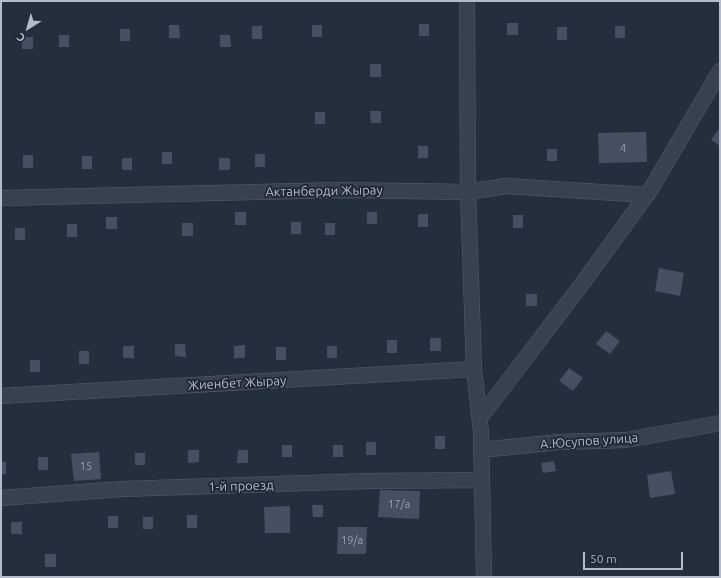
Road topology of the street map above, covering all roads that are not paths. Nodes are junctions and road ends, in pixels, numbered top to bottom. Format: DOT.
graph roads {
  1 [pos="467,1"];
  2 [pos="720,71"];
  3 [pos="468,192"];
  4 [pos="647,195"];
  5 [pos="1,198"];
  6 [pos="474,369"];
  7 [pos="1,396"];
  8 [pos="480,418"];
  9 [pos="720,423"];
  10 [pos="481,450"];
  11 [pos="481,480"];
  12 [pos="1,498"];
  13 [pos="484,577"];
  1 -- 3 [label="street"];
  2 -- 4 [label="street"];
  3 -- 4 [label="street, Актанберди Жырау"];
  3 -- 5 [label="street, Актанберди Жырау"];
  3 -- 6 [label="street"];
  4 -- 8 [label="street"];
  6 -- 7 [label="street, Жиенбет Жырау"];
  6 -- 8 [label="street"];
  8 -- 10 [label="street"];
  9 -- 10 [label="street, А.Юсупов улица"];
  10 -- 11 [label="street"];
  11 -- 12 [label="street, 1-й проезд"];
  11 -- 13 [label="street"];
}
